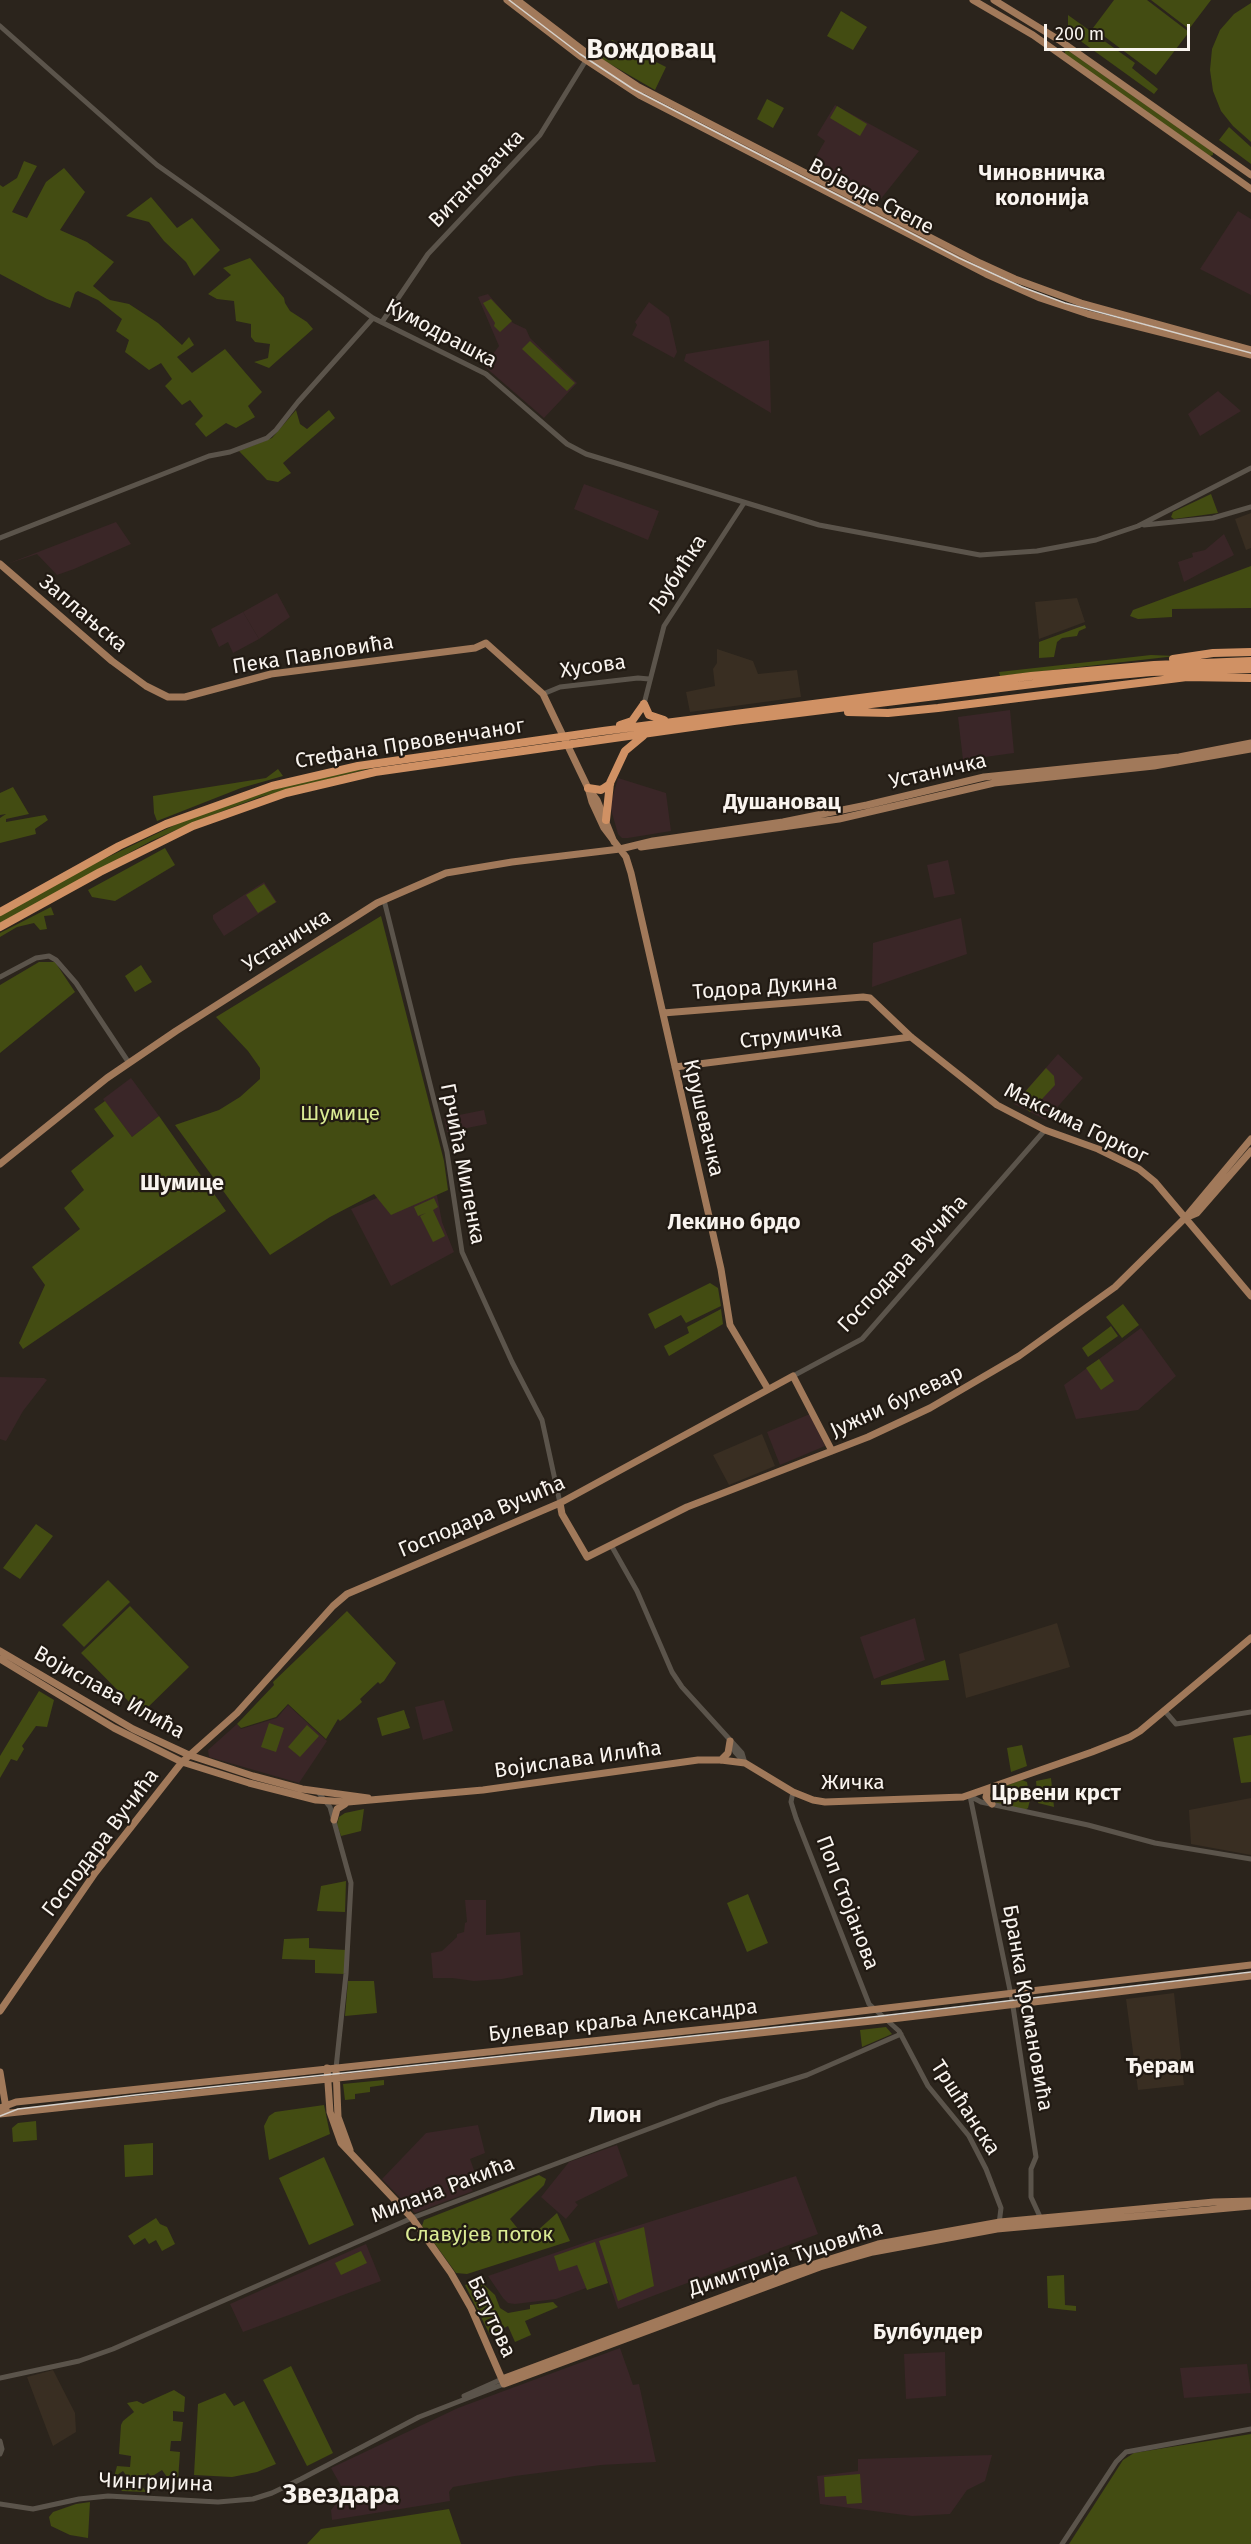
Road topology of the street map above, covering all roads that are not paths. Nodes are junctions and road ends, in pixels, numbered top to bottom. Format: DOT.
graph roads {
  1 [pos="507,0"];
  2 [pos="517,0"];
  3 [pos="973,0"];
  4 [pos="994,0"];
  5 [pos="0,26"];
  6 [pos="588,57"];
  7 [pos="1126,87"];
  8 [pos="1120,96"];
  9 [pos="1251,176"];
  10 [pos="1251,189"];
  11 [pos="373,318"];
  12 [pos="382,322"];
  13 [pos="1251,350"];
  14 [pos="1251,355"];
  15 [pos="1251,468"];
  16 [pos="744,503"];
  17 [pos="1251,507"];
  18 [pos="1162,514"];
  19 [pos="1165,523"];
  20 [pos="1138,526"];
  21 [pos="0,538"];
  22 [pos="0,564"];
  23 [pos="1251,651"];
  24 [pos="1251,661"];
  25 [pos="1131,667"];
  26 [pos="1251,669"];
  27 [pos="1151,672"];
  28 [pos="1187,677"];
  29 [pos="649,679"];
  30 [pos="1251,680"];
  31 [pos="147,687"];
  32 [pos="543,694"];
  33 [pos="644,704"];
  34 [pos="815,712"];
  35 [pos="676,722"];
  36 [pos="603,731"];
  37 [pos="649,733"];
  38 [pos="590,741"];
  39 [pos="1251,743"];
  40 [pos="1251,749"];
  41 [pos="621,759"];
  42 [pos="610,783"];
  43 [pos="589,790"];
  44 [pos="606,820"];
  45 [pos="614,842"];
  46 [pos="634,846"];
  47 [pos="620,849"];
  48 [pos="384,900"];
  49 [pos="0,912"];
  50 [pos="0,927"];
  51 [pos="0,977"];
  52 [pos="870,998"];
  53 [pos="663,1013"];
  54 [pos="911,1037"];
  55 [pos="129,1063"];
  56 [pos="675,1067"];
  57 [pos="1045,1130"];
  58 [pos="1251,1139"];
  59 [pos="1251,1151"];
  60 [pos="0,1164"];
  61 [pos="1185,1218"];
  62 [pos="1251,1296"];
  63 [pos="793,1376"];
  64 [pos="768,1389"];
  65 [pos="832,1451"];
  66 [pos="560,1503"];
  67 [pos="611,1545"];
  68 [pos="586,1557"];
  69 [pos="1251,1638"];
  70 [pos="0,1651"];
  71 [pos="0,1659"];
  72 [pos="1164,1710"];
  73 [pos="1251,1712"];
  74 [pos="731,1742"];
  75 [pos="189,1755"];
  76 [pos="721,1760"];
  77 [pos="182,1762"];
  78 [pos="745,1763"];
  79 [pos="988,1790"];
  80 [pos="318,1792"];
  81 [pos="793,1792"];
  82 [pos="970,1796"];
  83 [pos="379,1800"];
  84 [pos="328,1801"];
  85 [pos="348,1802"];
  86 [pos="992,1804"];
  87 [pos="334,1820"];
  88 [pos="1251,1859"];
  89 [pos="1251,1965"];
  90 [pos="1251,1976"];
  91 [pos="1011,1994"];
  92 [pos="1013,2004"];
  93 [pos="873,2009"];
  94 [pos="0,2011"];
  95 [pos="886,2019"];
  96 [pos="901,2034"];
  97 [pos="327,2068"];
  98 [pos="336,2068"];
  99 [pos="0,2072"];
  100 [pos="332,2079"];
  101 [pos="3,2110"];
  102 [pos="1251,2201"];
  103 [pos="1251,2206"];
  104 [pos="411,2218"];
  105 [pos="1041,2221"];
  106 [pos="998,2225"];
  107 [pos="0,2378"];
  108 [pos="503,2381"];
  109 [pos="1251,2429"];
  110 [pos="0,2441"];
  111 [pos="0,2454"];
  112 [pos="307,2476"];
  113 [pos="0,2504"];
  114 [pos="1062,2544"];
  1 -- 6 [label="main road, Војводе Степе"];
  2 -- 6 [label="main road, Војводе Степе"];
  3 -- 8 [label="main road"];
  4 -- 7 [label="main road"];
  5 -- 11 [label="street, Кумодрашка"];
  6 -- 12 [label="street, Витановачка"];
  6 -- 13 [label="main road, Војводе Степе"];
  6 -- 14 [label="main road, Војводе Степе"];
  7 -- 8 [label="main road"];
  7 -- 9 [label="main road"];
  8 -- 10 [label="main road"];
  11 -- 12 [label="street, Кумодрашка"];
  11 -- 21 [label="street"];
  12 -- 16 [label="street, Кумодрашка"];
  15 -- 18 [label="street"];
  16 -- 20 [label="street, Кумодрашка"];
  16 -- 29 [label="street, Љубићка"];
  17 -- 19 [label="street"];
  18 -- 19 [label="street"];
  18 -- 20 [label="street"];
  19 -- 20 [label="street"];
  22 -- 31 [label="main road, Заплањска"];
  23 -- 25 [label="highway"];
  24 -- 25 [label="highway"];
  25 -- 35 [label="highway"];
  26 -- 27 [label="highway"];
  27 -- 28 [label="highway"];
  27 -- 34 [label="highway"];
  28 -- 30 [label="highway"];
  28 -- 34 [label="highway"];
  29 -- 32 [label="street, Хусова"];
  29 -- 33 [label="street, Љубићка"];
  31 -- 32 [label="main road, Пека Павловића"];
  32 -- 43 [label="main road"];
  33 -- 35 [label="highway"];
  33 -- 36 [label="highway"];
  34 -- 37 [label="highway, Стефана Првовенчаног"];
  35 -- 36 [label="highway"];
  36 -- 49 [label="highway, Стефана Првовенчаног"];
  37 -- 38 [label="highway, Стефана Првовенчаног"];
  37 -- 41 [label="highway"];
  38 -- 41 [label="highway"];
  38 -- 50 [label="highway, Стефана Првовенчаног"];
  39 -- 46 [label="main road, Устаничка"];
  40 -- 46 [label="main road, Устаничка"];
  41 -- 42 [label="highway"];
  42 -- 43 [label="highway"];
  42 -- 44 [label="highway"];
  43 -- 44 [label="main road"];
  43 -- 45 [label="main road"];
  44 -- 45 [label="main road"];
  45 -- 47 [label="main road, Крушевачка"];
  46 -- 47 [label="main road, Устаничка"];
  47 -- 48 [label="main road, Устаничка"];
  47 -- 53 [label="main road, Крушевачка"];
  48 -- 55 [label="main road, Устаничка"];
  48 -- 66 [label="street, Грчића Миленка"];
  51 -- 55 [label="street"];
  52 -- 53 [label="main road, Тодора Дукина"];
  52 -- 54 [label="main road, Максима Горког"];
  53 -- 56 [label="main road, Крушевачка"];
  54 -- 56 [label="main road, Струмичка"];
  54 -- 57 [label="main road, Максима Горког"];
  55 -- 60 [label="main road, Устаничка"];
  56 -- 64 [label="main road, Крушевачка"];
  57 -- 61 [label="main road, Максима Горког"];
  57 -- 63 [label="street, Господара Вучића"];
  58 -- 61 [label="main road, Јужни булевар"];
  59 -- 61 [label="main road, Јужни булевар"];
  61 -- 62 [label="main road, Максима Горког"];
  61 -- 65 [label="main road, Јужни булевар"];
  63 -- 64 [label="main road, Господара Вучића"];
  63 -- 65 [label="main road"];
  64 -- 66 [label="main road, Господара Вучића"];
  65 -- 67 [label="main road, Јужни булевар"];
  66 -- 68 [label="main road, Грчића Миленка"];
  66 -- 75 [label="main road, Господара Вучића"];
  67 -- 68 [label="main road, Јужни булевар"];
  67 -- 74 [label="street"];
  69 -- 72 [label="main road, Жичка"];
  70 -- 75 [label="main road, Војислава Илића"];
  71 -- 77 [label="main road, Војислава Илића"];
  72 -- 73 [label="street"];
  72 -- 79 [label="main road, Жичка"];
  74 -- 76 [label="main road"];
  74 -- 78 [label="street"];
  75 -- 77 [label="main road, Господара Вучића"];
  75 -- 80 [label="main road, Војислава Илића"];
  76 -- 78 [label="main road, Војислава Илића"];
  76 -- 83 [label="main road, Војислава Илића"];
  77 -- 84 [label="main road, Војислава Илића"];
  77 -- 94 [label="main road, Господара Вучића"];
  78 -- 81 [label="main road, Жичка"];
  79 -- 82 [label="main road, Жичка"];
  79 -- 86 [label="main road"];
  80 -- 83 [label="main road, Војислава Илића"];
  80 -- 84 [label="street"];
  81 -- 82 [label="main road, Жичка"];
  81 -- 93 [label="street, Поп Стојанова"];
  82 -- 86 [label="street"];
  82 -- 91 [label="street, Бранка Крсмановића"];
  83 -- 85 [label="main road, Војислава Илића"];
  84 -- 85 [label="main road, Војислава Илића"];
  84 -- 87 [label="street"];
  85 -- 87 [label="main road"];
  86 -- 88 [label="street"];
  87 -- 98 [label="street"];
  89 -- 91 [label="main road, Булевар краља Александра"];
  90 -- 92 [label="main road, Булевар краља Александра"];
  91 -- 92 [label="street, Бранка Крсмановића"];
  91 -- 93 [label="main road, Булевар краља Александра"];
  92 -- 95 [label="main road, Булевар краља Александра"];
  92 -- 105 [label="street, Бранка Крсмановића"];
  93 -- 95 [label="street, Поп Стојанова"];
  93 -- 98 [label="main road, Булевар краља Александра"];
  95 -- 96 [label="street, Тршћанска"];
  95 -- 100 [label="main road, Булевар краља Александра"];
  96 -- 104 [label="street, Милана Ракића"];
  96 -- 106 [label="street, Тршћанска"];
  97 -- 98 [label="main road, Булевар краља Александра"];
  97 -- 100 [label="main road, Батутова"];
  97 -- 101 [label="main road, Булевар краља Александра"];
  98 -- 100 [label="main road, Батутова"];
  99 -- 101 [label="main road"];
  100 -- 101 [label="main road, Булевар краља Александра"];
  100 -- 104 [label="main road, Батутова"];
  102 -- 105 [label="main road, Димитрија Туцовића"];
  103 -- 105 [label="main road, Димитрија Туцовића"];
  104 -- 107 [label="street, Милана Ракића"];
  104 -- 108 [label="main road, Батутова"];
  105 -- 106 [label="main road, Димитрија Туцовића"];
  106 -- 108 [label="main road, Димитрија Туцовића"];
  108 -- 112 [label="street, Димитрија Туцовића"];
  109 -- 114 [label="street"];
  110 -- 111 [label="street"];
  112 -- 113 [label="street, Чингријина"];
}
